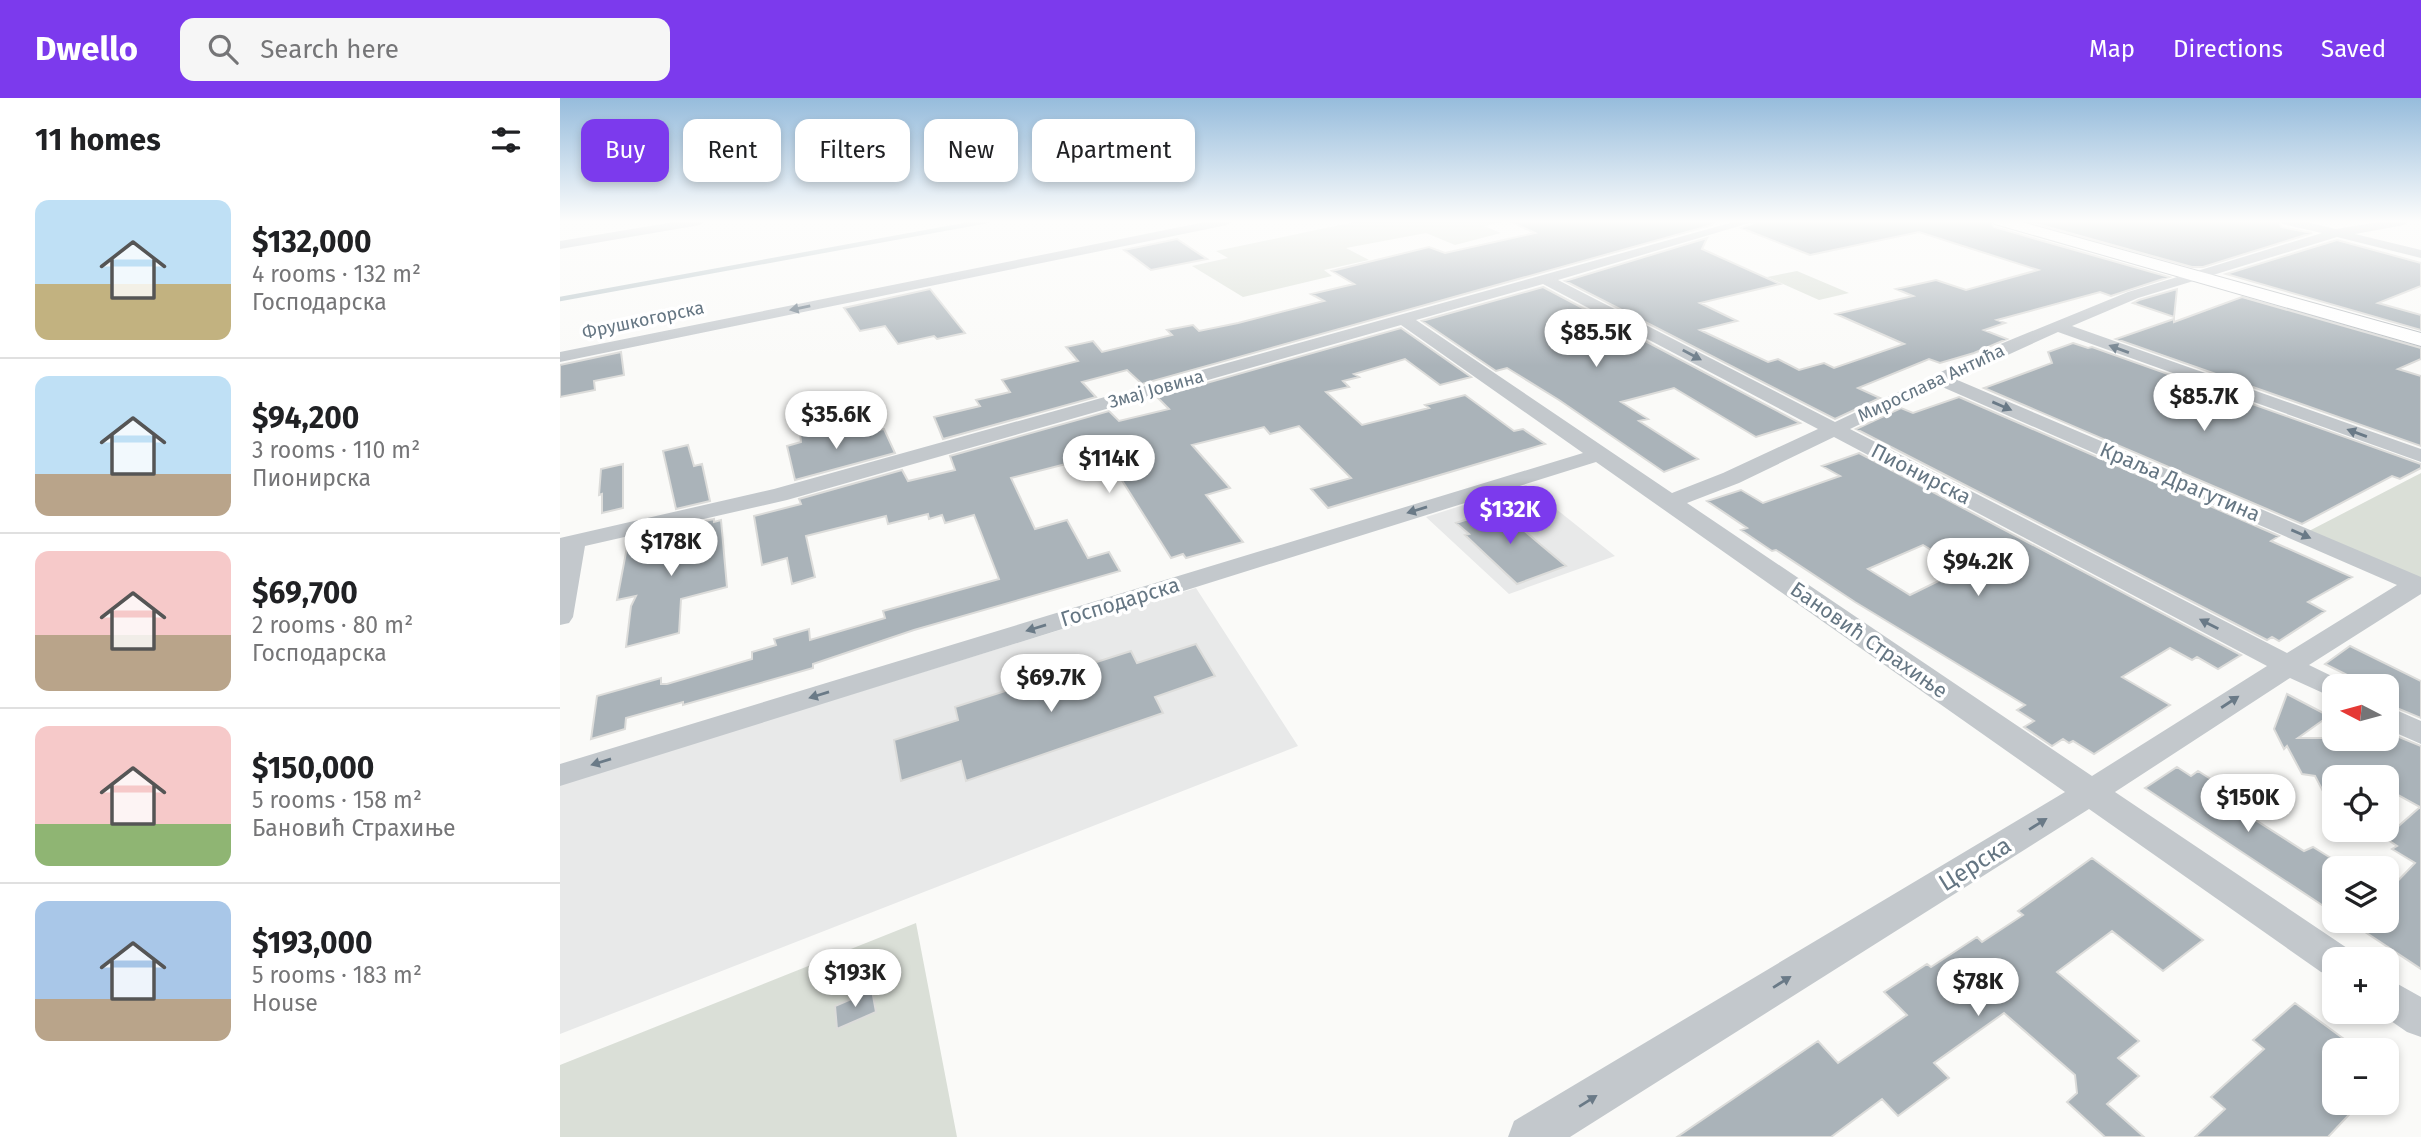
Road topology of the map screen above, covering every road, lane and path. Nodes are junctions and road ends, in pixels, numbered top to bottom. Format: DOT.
graph roads {
  1 [pos="989,269"];
  2 [pos="1578,269"];
  3 [pos="2177,269"];
  4 [pos="2215,269"];
  5 [pos="2197,275"];
  6 [pos="1545,279"];
  7 [pos="1403,319"];
  8 [pos="2056,326"];
  9 [pos="2421,340"];
  10 [pos="560,357"];
  11 [pos="1939,379"];
  12 [pos="1835,429"];
  13 [pos="1600,454"];
  14 [pos="2421,456"];
  15 [pos="1669,502"];
  16 [pos="567,543"];
  17 [pos="2418,585"];
  18 [pos="560,617"];
  19 [pos="2288,665"];
  20 [pos="2322,683"];
  21 [pos="2399,722"];
  22 [pos="2421,734"];
  23 [pos="560,775"];
  24 [pos="2091,792"];
  25 [pos="2322,952"];
  26 [pos="2399,1004"];
  27 [pos="2421,1019"];
  28 [pos="1530,1137"];
  1 -- 10 [label="street, Фрушкогорска, one-way"];
  2 -- 6 [label="street, Змај Јовина"];
  3 -- 5 [label="main road"];
  4 -- 5 [label="street, Мирослава Антића"];
  5 -- 8 [label="street, Мирослава Антића"];
  5 -- 9 [label="main road"];
  6 -- 7 [label="street, Змај Јовина"];
  6 -- 12 [label="street, Пионирска, one-way"];
  7 -- 13 [label="street, Бановић Страхиње"];
  7 -- 16 [label="street, Змај Јовина"];
  8 -- 11 [label="street, Мирослава Антића"];
  14 -- 8 [label="street, one-way"];
  11 -- 12 [label="street, Мирослава Антића"];
  11 -- 17 [label="street, Краља Драгутина, one-way"];
  12 -- 15 [label="street, Мирослава Антића"];
  19 -- 12 [label="street, Пионирска, one-way"];
  13 -- 15 [label="street, Бановић Страхиње"];
  13 -- 23 [label="street, Господарска, one-way"];
  15 -- 24 [label="street, Бановић Страхиње"];
  16 -- 18 [label="street"];
  17 -- 19 [label="street, Церска"];
  19 -- 20 [label="street, Пионирска"];
  24 -- 19 [label="street, Церска, one-way"];
  21 -- 22 [label="street"];
  24 -- 25 [label="street, Бановић Страхиње"];
  28 -- 24 [label="street, Церска, one-way"];
  26 -- 27 [label="street"];
}
